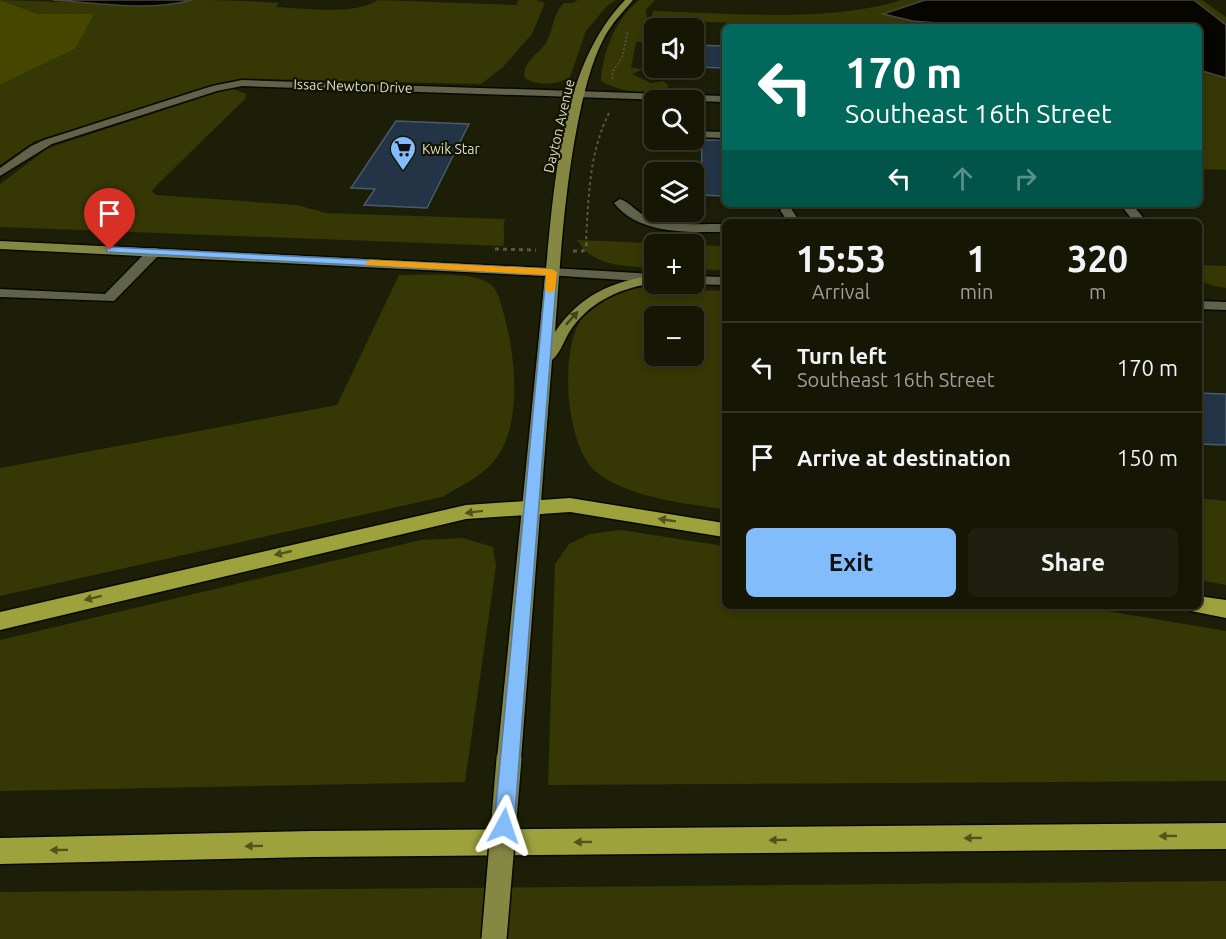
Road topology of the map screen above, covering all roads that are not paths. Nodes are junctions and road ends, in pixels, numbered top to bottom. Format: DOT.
graph roads {
  1 [pos="629,0"];
  2 [pos="581,94"];
  3 [pos="722,99"];
  4 [pos="704,134"];
  5 [pos="722,135"];
  6 [pos="0,174"];
  7 [pos="620,203"];
  8 [pos="1128,207"];
  9 [pos="786,210"];
  10 [pos="792,219"];
  11 [pos="1138,219"];
  12 [pos="722,228"];
  13 [pos="0,245"];
  14 [pos="154,252"];
  15 [pos="552,272"];
  16 [pos="644,277"];
  17 [pos="704,280"];
  18 [pos="644,281"];
  19 [pos="722,281"];
  20 [pos="0,293"];
  21 [pos="1202,302"];
  22 [pos="1226,306"];
  23 [pos="543,368"];
  24 [pos="532,506"];
  25 [pos="722,530"];
  26 [pos="1202,606"];
  27 [pos="1226,609"];
  28 [pos="0,621"];
  29 [pos="1226,836"];
  30 [pos="0,851"];
  31 [pos="494,939"];
  1 -- 2 [label="main road, Dayton Avenue"];
  2 -- 3 [label="street, Issac Newton Drive"];
  2 -- 6 [label="street, Issac Newton Drive"];
  2 -- 15 [label="main road, Dayton Avenue"];
  4 -- 5 [label="street"];
  7 -- 12 [label="street"];
  8 -- 11 [label="street"];
  9 -- 10 [label="street"];
  13 -- 14 [label="main road"];
  14 -- 15 [label="main road"];
  14 -- 20 [label="street"];
  15 -- 16 [label="street"];
  15 -- 23 [label="main road, Dayton Avenue"];
  17 -- 19 [label="street"];
  23 -- 18 [label="main road, one-way"];
  21 -- 22 [label="street"];
  23 -- 24 [label="main road, Dayton Avenue"];
  25 -- 24 [label="highway, one-way"];
  24 -- 28 [label="highway, one-way"];
  24 -- 31 [label="main road, Dayton Avenue, bridge"];
  26 -- 27 [label="highway"];
  29 -- 30 [label="highway, one-way"];
}
